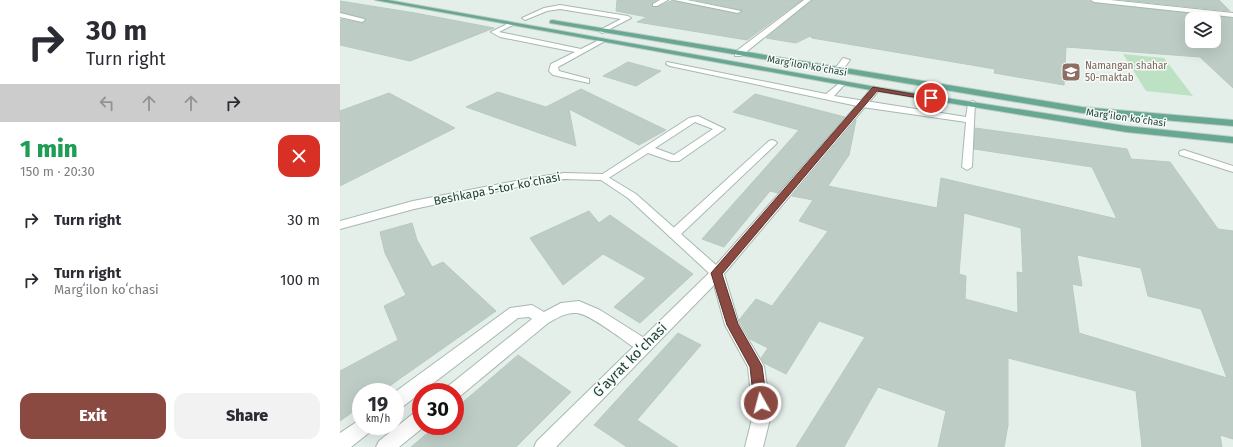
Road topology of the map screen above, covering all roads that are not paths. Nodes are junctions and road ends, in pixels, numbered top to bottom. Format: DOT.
graph roads {
  1 [pos="378,0"];
  2 [pos="421,0"];
  3 [pos="665,0"];
  4 [pos="677,0"];
  5 [pos="808,0"];
  6 [pos="1094,0"];
  7 [pos="655,5"];
  8 [pos="738,11"];
  9 [pos="340,15"];
  10 [pos="635,15"];
  11 [pos="1233,15"];
  12 [pos="525,18"];
  13 [pos="627,18"];
  14 [pos="362,20"];
  15 [pos="511,24"];
  16 [pos="602,31"];
  17 [pos="603,40"];
  18 [pos="583,50"];
  19 [pos="738,54"];
  20 [pos="846,60"];
  21 [pos="737,63"];
  22 [pos="670,64"];
  23 [pos="838,70"];
  24 [pos="723,75"];
  25 [pos="586,81"];
  26 [pos="842,83"];
  27 [pos="876,89"];
  28 [pos="828,97"];
  29 [pos="862,104"];
  30 [pos="972,104"];
  31 [pos="971,120"];
  32 [pos="1233,122"];
  33 [pos="1232,140"];
  34 [pos="772,143"];
  35 [pos="647,149"];
  36 [pos="1184,153"];
  37 [pos="967,167"];
  38 [pos="1233,169"];
  39 [pos="603,177"];
  40 [pos="340,225"];
  41 [pos="674,234"];
  42 [pos="716,273"];
  43 [pos="543,319"];
  44 [pos="644,346"];
  45 [pos="464,383"];
  46 [pos="404,395"];
  47 [pos="412,425"];
  48 [pos="352,435"];
  49 [pos="340,444"];
  50 [pos="385,447"];
  51 [pos="543,447"];
  52 [pos="754,447"];
  1 -- 15 [label="main road, Margʻilon koʻchasi"];
  2 -- 12 [label="main road, Margʻilon koʻchasi"];
  3 -- 7 [label="street"];
  4 -- 8 [label="street"];
  5 -- 19 [label="street"];
  6 -- 11 [label="street"];
  9 -- 14 [label="street"];
  10 -- 13 [label="street"];
  12 -- 13 [label="street"];
  12 -- 16 [label="main road, Margʻilon koʻchasi"];
  13 -- 16 [label="street"];
  15 -- 17 [label="main road, Margʻilon koʻchasi"];
  15 -- 18 [label="street"];
  16 -- 19 [label="main road, Margʻilon koʻchasi"];
  17 -- 18 [label="street"];
  17 -- 21 [label="main road, Margʻilon koʻchasi"];
  18 -- 25 [label="street"];
  19 -- 23 [label="main road, Margʻilon koʻchasi"];
  20 -- 23 [label="street"];
  21 -- 24 [label="street"];
  21 -- 26 [label="main road, Margʻilon koʻchasi"];
  22 -- 24 [label="street"];
  23 -- 32 [label="main road, Margʻilon koʻchasi"];
  24 -- 28 [label="street"];
  26 -- 27 [label="main road, Margʻilon koʻchasi"];
  26 -- 28 [label="street"];
  27 -- 29 [label="street, Gʻayrat koʻchasi"];
  27 -- 30 [label="main road, Margʻilon koʻchasi"];
  28 -- 29 [label="street"];
  29 -- 31 [label="street"];
  29 -- 42 [label="street, Gʻayrat koʻchasi"];
  30 -- 31 [label="street"];
  30 -- 33 [label="main road, Margʻilon koʻchasi"];
  31 -- 37 [label="street"];
  34 -- 41 [label="street"];
  35 -- 35 [label="street"];
  35 -- 39 [label="street"];
  36 -- 38 [label="street"];
  39 -- 40 [label="street, Beshkapa 5-tor koʻchasi"];
  39 -- 41 [label="street"];
  41 -- 42 [label="street"];
  42 -- 44 [label="street, Gʻayrat koʻchasi"];
  42 -- 52 [label="street"];
  43 -- 44 [label="street"];
  43 -- 45 [label="street"];
  43 -- 46 [label="street"];
  44 -- 51 [label="street, Gʻayrat koʻchasi"];
  47 -- 50 [label="street"];
  48 -- 49 [label="street"];
}
